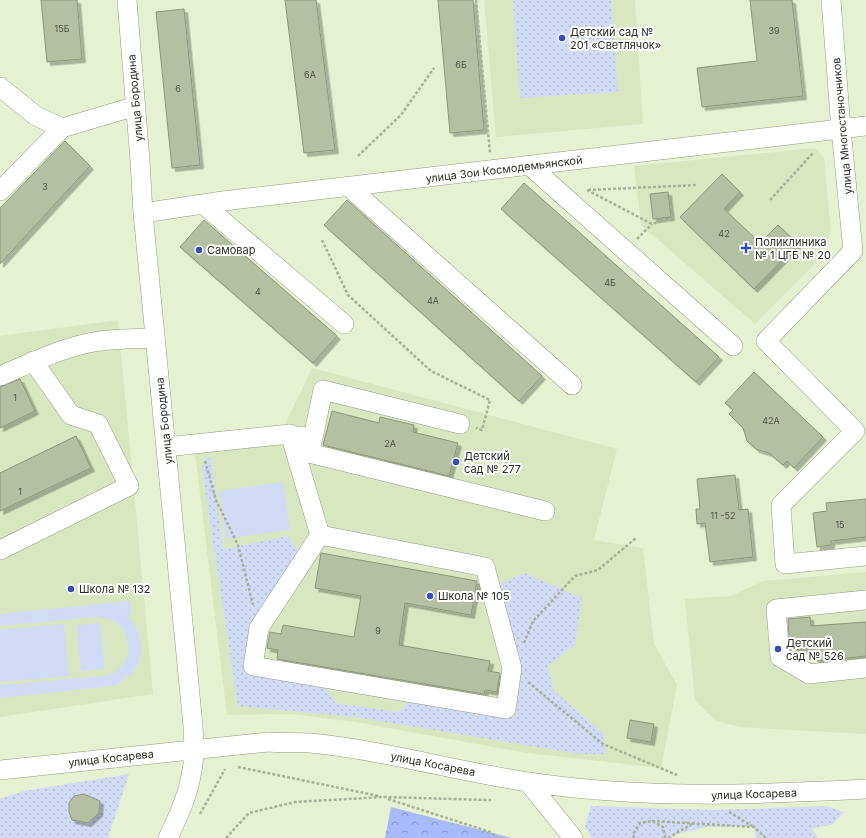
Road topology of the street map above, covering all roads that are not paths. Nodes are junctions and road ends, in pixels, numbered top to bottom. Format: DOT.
graph roads {
  1 [pos="127,0"];
  2 [pos="831,0"];
  3 [pos="0,87"];
  4 [pos="136,106"];
  5 [pos="866,126"];
  6 [pos="62,128"];
  7 [pos="841,129"];
  8 [pos="530,166"];
  9 [pos="349,187"];
  10 [pos="0,191"];
  11 [pos="203,204"];
  12 [pos="143,213"];
  13 [pos="344,324"];
  14 [pos="155,338"];
  15 [pos="733,346"];
  16 [pos="33,361"];
  17 [pos="0,376"];
  18 [pos="572,385"];
  19 [pos="460,424"];
  20 [pos="290,434"];
  21 [pos="313,438"];
  22 [pos="166,446"];
  23 [pos="546,511"];
  24 [pos="320,535"];
  25 [pos="0,550"];
  26 [pos="866,556"];
  27 [pos="866,600"];
  28 [pos="866,668"];
  29 [pos="194,750"];
  30 [pos="0,770"];
  31 [pos="528,782"];
  32 [pos="866,789"];
  33 [pos="168,838"];
  34 [pos="573,838"];
  1 -- 4 [label="street, улица Бородина"];
  2 -- 7 [label="street, улица Многостаночников"];
  3 -- 6 [label="street"];
  4 -- 6 [label="street"];
  4 -- 12 [label="street, улица Бородина"];
  5 -- 7 [label="street, улица Зои Космодемьянской"];
  6 -- 10 [label="street"];
  7 -- 8 [label="street, улица Зои Космодемьянской"];
  7 -- 26 [label="street, улица Многостаночников"];
  8 -- 9 [label="street, улица Зои Космодемьянской"];
  8 -- 15 [label="street"];
  9 -- 11 [label="street, улица Зои Космодемьянской"];
  9 -- 18 [label="street"];
  11 -- 12 [label="street, улица Зои Космодемьянской"];
  11 -- 13 [label="street"];
  12 -- 14 [label="street, улица Бородина"];
  14 -- 16 [label="street"];
  14 -- 22 [label="street, улица Бородина"];
  16 -- 17 [label="street"];
  16 -- 25 [label="street"];
  19 -- 21 [label="street"];
  20 -- 21 [label="street"];
  20 -- 22 [label="street"];
  20 -- 24 [label="street"];
  21 -- 23 [label="street"];
  22 -- 29 [label="street, улица Бородина"];
  24 -- 24 [label="street"];
  27 -- 28 [label="street"];
  29 -- 30 [label="street, улица Косарева"];
  29 -- 31 [label="street, улица Косарева"];
  29 -- 33 [label="street, улица Бородина"];
  31 -- 32 [label="street, улица Косарева"];
  31 -- 34 [label="street"];
}
